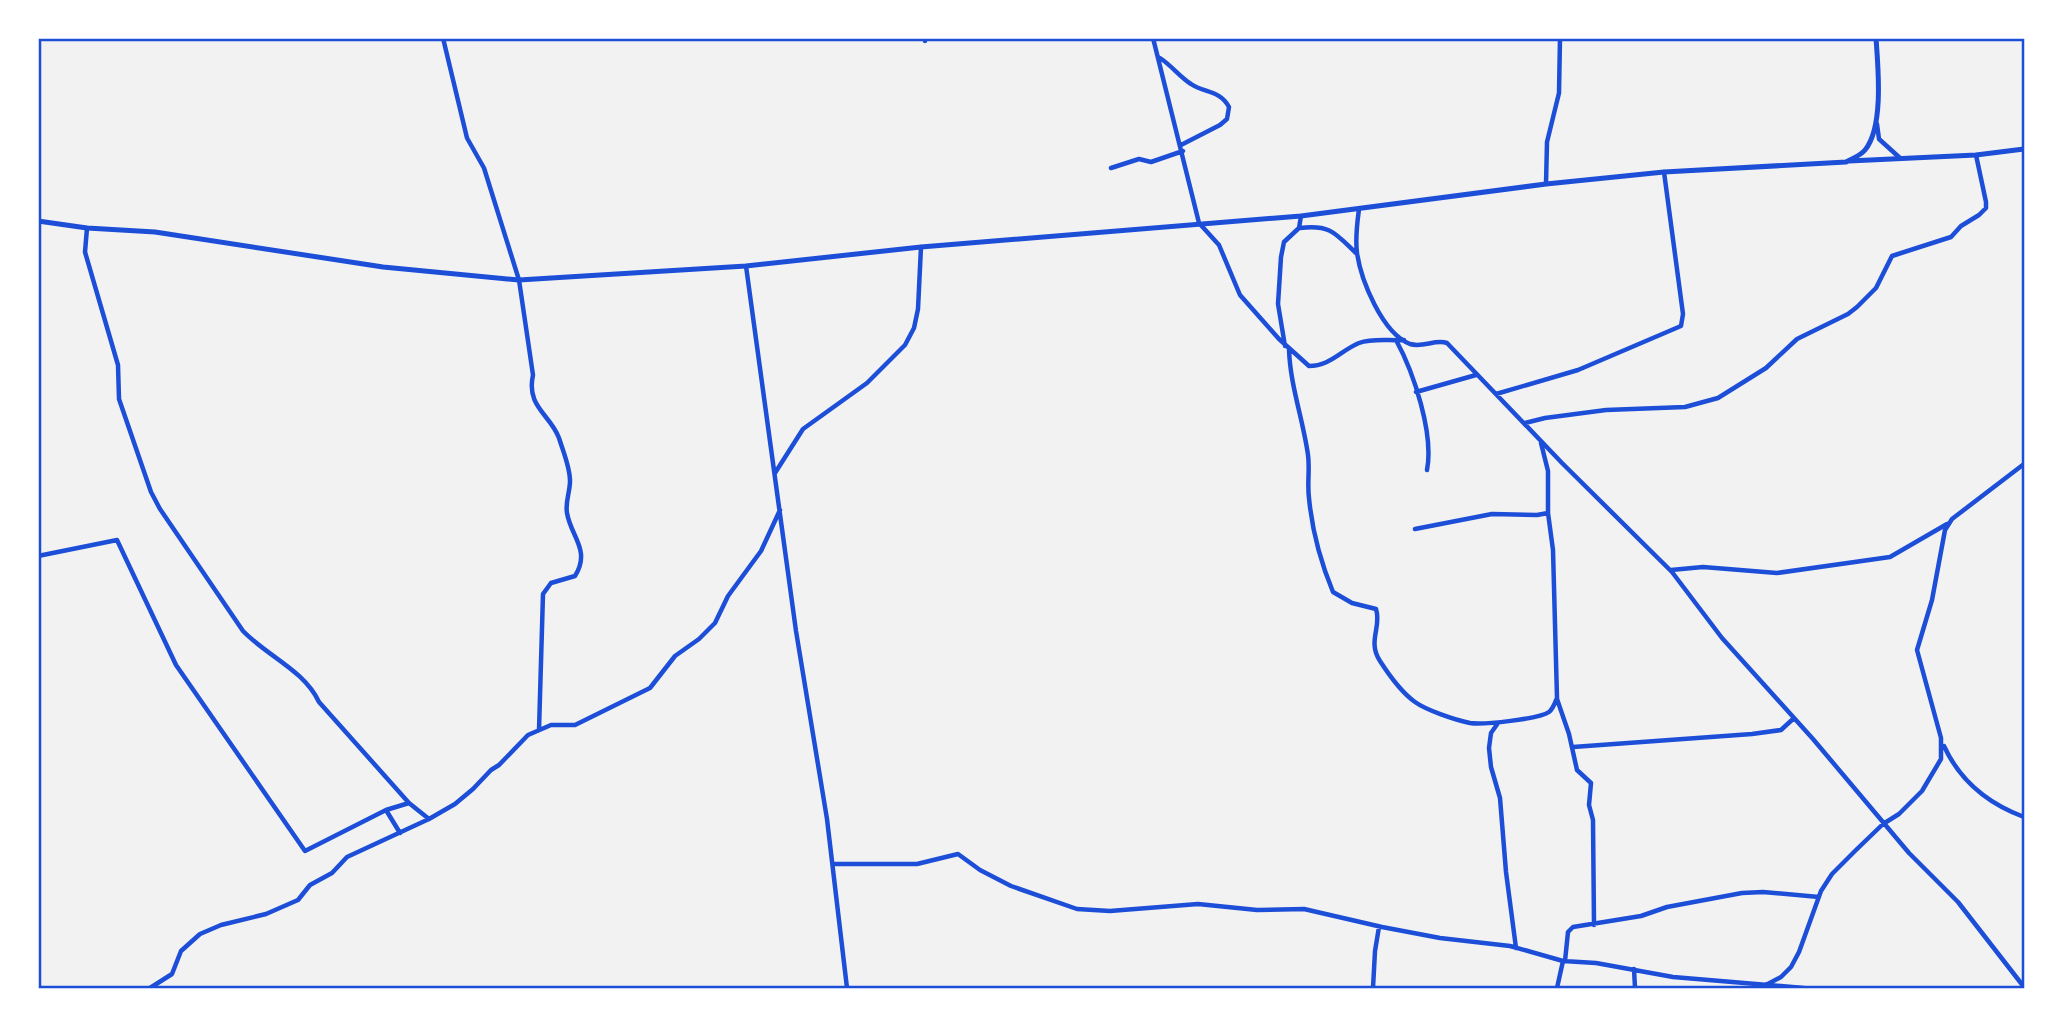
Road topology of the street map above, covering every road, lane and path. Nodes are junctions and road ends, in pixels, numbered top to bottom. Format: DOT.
graph roads {
  1 [pos="443,38"];
  2 [pos="1153,38"];
  3 [pos="1560,38"];
  4 [pos="1876,38"];
  5 [pos="1160,58"];
  6 [pos="1876,121"];
  7 [pos="1182,148"];
  8 [pos="2025,149"];
  9 [pos="1976,155"];
  10 [pos="1901,159"];
  11 [pos="1846,162"];
  12 [pos="1111,168"];
  13 [pos="1664,172"];
  14 [pos="1546,184"];
  15 [pos="1359,209"];
  16 [pos="1301,216"];
  17 [pos="38,221"];
  18 [pos="1199,223"];
  19 [pos="86,228"];
  20 [pos="1299,228"];
  21 [pos="921,247"];
  22 [pos="1357,254"];
  23 [pos="746,266"];
  24 [pos="519,280"];
  25 [pos="1396,340"];
  26 [pos="1404,340"];
  27 [pos="1287,347"];
  28 [pos="1476,375"];
  29 [pos="1416,392"];
  30 [pos="1496,394"];
  31 [pos="1525,423"];
  32 [pos="1540,439"];
  33 [pos="2025,464"];
  34 [pos="1427,470"];
  35 [pos="774,474"];
  36 [pos="780,510"];
  37 [pos="1548,513"];
  38 [pos="1948,524"];
  39 [pos="1415,528"];
  40 [pos="38,556"];
  41 [pos="1671,570"];
  42 [pos="1557,698"];
  43 [pos="1793,719"];
  44 [pos="1499,722"];
  45 [pos="539,730"];
  46 [pos="1941,741"];
  47 [pos="1573,747"];
  48 [pos="408,803"];
  49 [pos="386,810"];
  50 [pos="2025,817"];
  51 [pos="429,819"];
  52 [pos="1883,824"];
  53 [pos="400,832"];
  54 [pos="833,864"];
  55 [pos="1819,897"];
  56 [pos="1594,925"];
  57 [pos="1379,927"];
  58 [pos="1516,948"];
  59 [pos="1564,961"];
  60 [pos="1634,969"];
  61 [pos="1724,982"];
  62 [pos="1747,984"];
  63 [pos="1763,986"];
  64 [pos="2025,987"];
  65 [pos="150,989"];
  66 [pos="847,989"];
  67 [pos="1373,989"];
  68 [pos="1557,989"];
  69 [pos="1635,989"];
  70 [pos="1728,989"];
  71 [pos="1742,989"];
  72 [pos="1804,989"];
  1 -- 24 [label="street"];
  2 -- 5 [label="street"];
  3 -- 14 [label="street"];
  4 -- 6 [label="street"];
  5 -- 7 [label="street"];
  5 -- 7 [label="street"];
  6 -- 10 [label="street"];
  6 -- 11 [label="street"];
  7 -- 12 [label="street"];
  7 -- 18 [label="street"];
  8 -- 9 [label="street"];
  9 -- 10 [label="street"];
  9 -- 31 [label="street"];
  10 -- 11 [label="street"];
  11 -- 13 [label="street"];
  13 -- 14 [label="street"];
  13 -- 30 [label="street"];
  14 -- 15 [label="street"];
  15 -- 16 [label="street"];
  15 -- 22 [label="street"];
  16 -- 18 [label="street"];
  16 -- 20 [label="street"];
  17 -- 19 [label="street"];
  18 -- 21 [label="street"];
  18 -- 27 [label="street"];
  19 -- 24 [label="street"];
  19 -- 48 [label="street"];
  20 -- 22 [label="street"];
  20 -- 27 [label="street"];
  21 -- 23 [label="street"];
  21 -- 35 [label="street"];
  22 -- 26 [label="street"];
  23 -- 24 [label="street"];
  23 -- 35 [label="street"];
  24 -- 45 [label="street"];
  25 -- 26 [label="street"];
  25 -- 27 [label="street"];
  25 -- 29 [label="street"];
  26 -- 28 [label="street"];
  27 -- 44 [label="street"];
  28 -- 29 [label="street"];
  28 -- 30 [label="street"];
  29 -- 34 [label="street"];
  30 -- 31 [label="street"];
  31 -- 32 [label="street"];
  32 -- 37 [label="street"];
  32 -- 41 [label="street"];
  33 -- 38 [label="street"];
  35 -- 36 [label="street"];
  36 -- 45 [label="street"];
  36 -- 54 [label="street"];
  37 -- 39 [label="street"];
  37 -- 42 [label="street"];
  38 -- 41 [label="street"];
  38 -- 46 [label="street"];
  40 -- 49 [label="street"];
  41 -- 43 [label="street"];
  42 -- 44 [label="street"];
  42 -- 47 [label="street"];
  43 -- 47 [label="street"];
  43 -- 52 [label="street"];
  44 -- 58 [label="street"];
  45 -- 51 [label="street"];
  46 -- 50 [label="street"];
  46 -- 52 [label="street"];
  47 -- 56 [label="street"];
  48 -- 49 [label="street"];
  48 -- 51 [label="street"];
  49 -- 53 [label="street"];
  51 -- 53 [label="street"];
  52 -- 55 [label="street"];
  52 -- 64 [label="street"];
  53 -- 65 [label="street"];
  54 -- 57 [label="street"];
  54 -- 66 [label="street"];
  55 -- 56 [label="street"];
  55 -- 63 [label="street"];
  56 -- 59 [label="street"];
  57 -- 58 [label="street"];
  57 -- 67 [label="street"];
  58 -- 59 [label="street"];
  59 -- 60 [label="street"];
  59 -- 68 [label="street"];
  60 -- 61 [label="street"];
  60 -- 69 [label="street"];
  61 -- 62 [label="street"];
  61 -- 70 [label="street"];
  62 -- 63 [label="street"];
  62 -- 71 [label="street"];
  63 -- 72 [label="street"];
}
